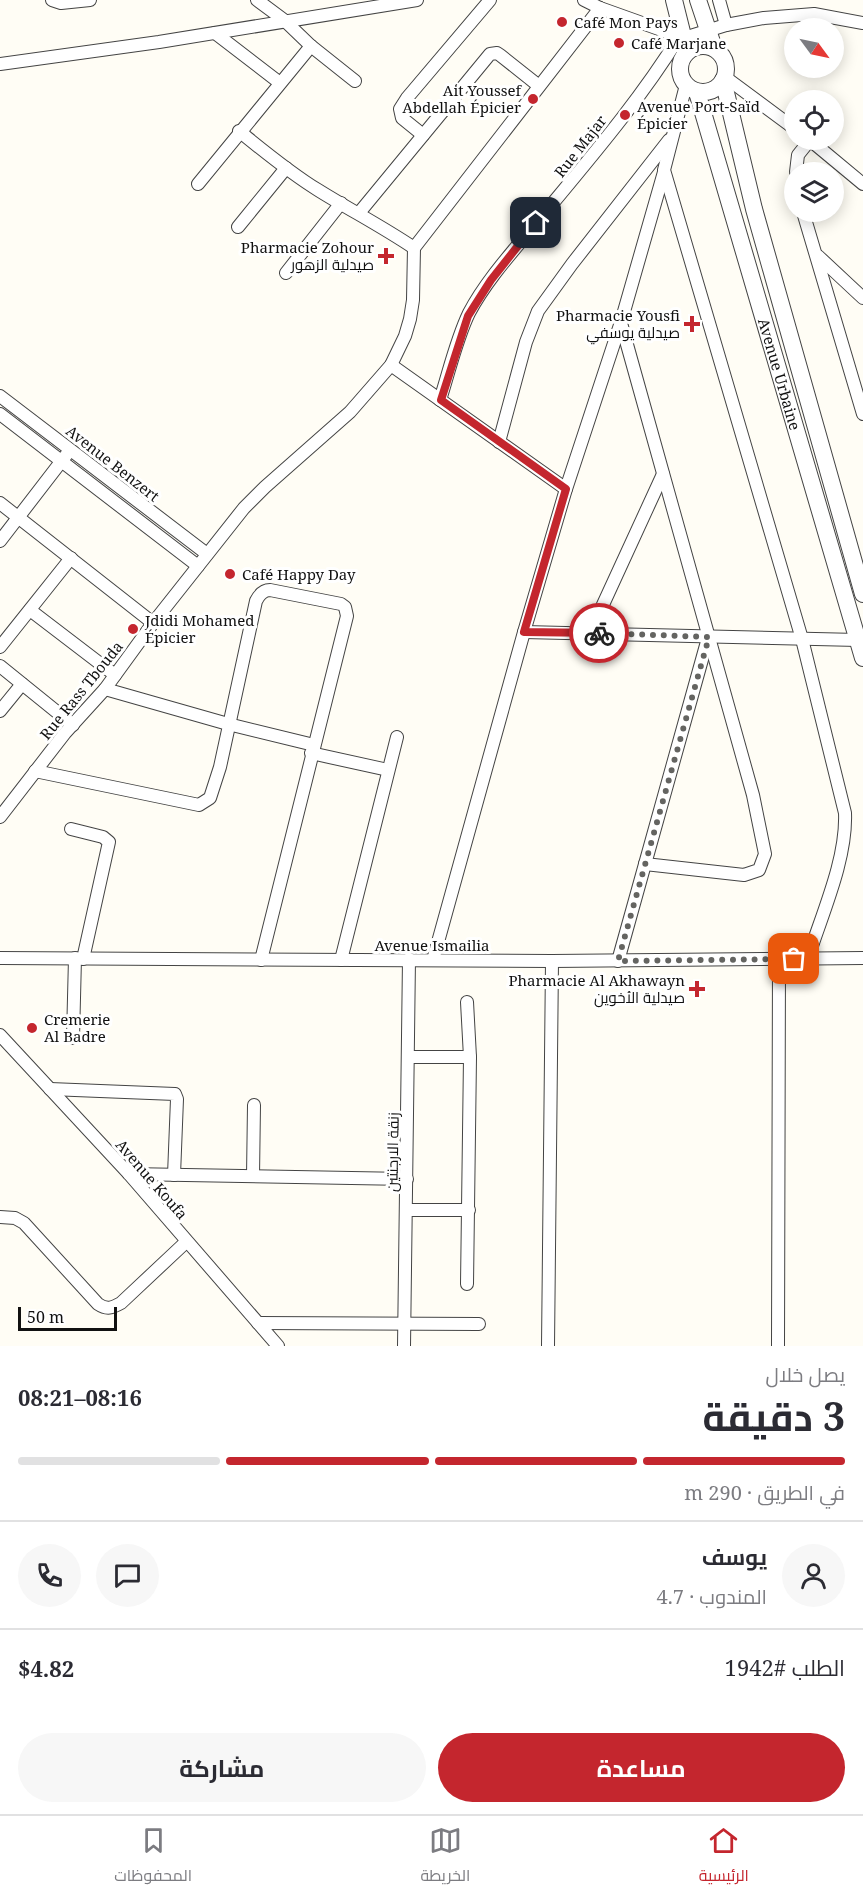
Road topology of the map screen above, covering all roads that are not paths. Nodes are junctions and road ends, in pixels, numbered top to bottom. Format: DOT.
graph roads {
  1 [pos="52,0"];
  2 [pos="90,0"];
  3 [pos="257,0"];
  4 [pos="417,0"];
  5 [pos="490,0"];
  6 [pos="584,0"];
  7 [pos="674,0"];
  8 [pos="698,0"];
  9 [pos="719,0"];
  10 [pos="600,8"];
  11 [pos="284,20"];
  12 [pos="863,23"];
  13 [pos="726,25"];
  14 [pos="707,30"];
  15 [pos="215,33"];
  16 [pos="684,42"];
  17 [pos="311,46"];
  18 [pos="714,48"];
  19 [pos="0,64"];
  20 [pos="724,79"];
  21 [pos="355,81"];
  22 [pos="280,83"];
  23 [pos="539,86"];
  24 [pos="691,89"];
  25 [pos="784,121"];
  26 [pos="239,131"];
  27 [pos="423,135"];
  28 [pos="672,138"];
  29 [pos="822,150"];
  30 [pos="286,168"];
  31 [pos="664,170"];
  32 [pos="198,184"];
  33 [pos="863,184"];
  34 [pos="341,203"];
  35 [pos="359,213"];
  36 [pos="806,222"];
  37 [pos="238,227"];
  38 [pos="414,248"];
  39 [pos="816,254"];
  40 [pos="286,273"];
  41 [pos="863,298"];
  42 [pos="621,322"];
  43 [pos="391,364"];
  44 [pos="0,396"];
  45 [pos="441,400"];
  46 [pos="0,414"];
  47 [pos="863,414"];
  48 [pos="499,442"];
  49 [pos="70,449"];
  50 [pos="62,460"];
  51 [pos="663,474"];
  52 [pos="566,489"];
  53 [pos="0,502"];
  54 [pos="18,516"];
  55 [pos="0,541"];
  56 [pos="207,554"];
  57 [pos="71,558"];
  58 [pos="198,566"];
  59 [pos="863,594"];
  60 [pos="30,610"];
  61 [pos="153,623"];
  62 [pos="524,632"];
  63 [pos="590,633"];
  64 [pos="709,637"];
  65 [pos="802,639"];
  66 [pos="858,640"];
  67 [pos="0,647"];
  68 [pos="863,658"];
  69 [pos="0,666"];
  70 [pos="115,675"];
  71 [pos="22,684"];
  72 [pos="105,688"];
  73 [pos="0,711"];
  74 [pos="73,724"];
  75 [pos="228,724"];
  76 [pos="396,737"];
  77 [pos="313,749"];
  78 [pos="388,770"];
  79 [pos="34,771"];
  80 [pos="0,816"];
  81 [pos="71,829"];
  82 [pos="645,864"];
  83 [pos="0,958"];
  84 [pos="79,958"];
  85 [pos="808,958"];
  86 [pos="863,958"];
  87 [pos="409,959"];
  88 [pos="779,959"];
  89 [pos="261,960"];
  90 [pos="341,960"];
  91 [pos="433,960"];
  92 [pos="552,961"];
  93 [pos="618,961"];
  94 [pos="467,1002"];
  95 [pos="0,1035"];
  96 [pos="73,1038"];
  97 [pos="408,1057"];
  98 [pos="470,1057"];
  99 [pos="50,1089"];
  100 [pos="254,1105"];
  101 [pos="129,1174"];
  102 [pos="174,1175"];
  103 [pos="253,1176"];
  104 [pos="407,1179"];
  105 [pos="406,1210"];
  106 [pos="469,1210"];
  107 [pos="0,1217"];
  108 [pos="186,1242"];
  109 [pos="466,1284"];
  110 [pos="258,1323"];
  111 [pos="404,1324"];
  112 [pos="479,1324"];
  113 [pos="278,1346"];
  114 [pos="404,1346"];
  115 [pos="548,1346"];
  116 [pos="778,1346"];
  1 -- 2 [label="street"];
  3 -- 11 [label="street"];
  4 -- 11 [label="street"];
  5 -- 27 [label="street"];
  6 -- 10 [label="street"];
  7 -- 16 [label="street"];
  8 -- 14 [label="street"];
  9 -- 13 [label="street"];
  10 -- 16 [label="street"];
  10 -- 23 [label="street"];
  11 -- 15 [label="street"];
  11 -- 17 [label="street"];
  12 -- 13 [label="street"];
  13 -- 14 [label="street"];
  14 -- 16 [label="street"];
  14 -- 18 [label="street"];
  15 -- 19 [label="street"];
  15 -- 22 [label="street"];
  16 -- 18 [label="street"];
  16 -- 24 [label="street"];
  16 -- 45 [label="street, Rue Majar"];
  17 -- 21 [label="street"];
  17 -- 22 [label="street"];
  18 -- 20 [label="street"];
  20 -- 24 [label="street"];
  20 -- 25 [label="street"];
  20 -- 59 [label="street, Avenue Urbaine"];
  22 -- 26 [label="street"];
  23 -- 27 [label="street"];
  23 -- 38 [label="street"];
  24 -- 28 [label="street"];
  24 -- 66 [label="street, Avenue Urbaine"];
  26 -- 30 [label="street"];
  26 -- 32 [label="street"];
  27 -- 35 [label="street"];
  28 -- 31 [label="street"];
  28 -- 48 [label="street"];
  29 -- 33 [label="street"];
  30 -- 34 [label="street"];
  30 -- 37 [label="street"];
  31 -- 42 [label="street"];
  31 -- 65 [label="street"];
  34 -- 35 [label="street"];
  34 -- 40 [label="street"];
  35 -- 38 [label="street"];
  36 -- 39 [label="street"];
  38 -- 43 [label="street, Rue Rass Tbouda"];
  39 -- 41 [label="street"];
  39 -- 47 [label="street"];
  42 -- 51 [label="street"];
  42 -- 52 [label="street"];
  43 -- 45 [label="street"];
  43 -- 56 [label="street, Rue Rass Tbouda"];
  44 -- 49 [label="street, Avenue Benzert"];
  45 -- 48 [label="street"];
  46 -- 50 [label="street, Avenue Benzert"];
  48 -- 52 [label="street"];
  49 -- 50 [label="street"];
  49 -- 56 [label="street, Avenue Benzert"];
  50 -- 54 [label="street"];
  50 -- 58 [label="street, Avenue Benzert"];
  51 -- 63 [label="street"];
  51 -- 64 [label="street"];
  52 -- 62 [label="street"];
  53 -- 54 [label="street"];
  54 -- 55 [label="street"];
  54 -- 57 [label="street"];
  56 -- 58 [label="street, Rue Rass Tbouda"];
  57 -- 60 [label="street"];
  57 -- 61 [label="street"];
  58 -- 61 [label="street, Rue Rass Tbouda"];
  60 -- 67 [label="street"];
  60 -- 70 [label="street"];
  61 -- 70 [label="street, Rue Rass Tbouda"];
  62 -- 63 [label="street"];
  62 -- 91 [label="street"];
  63 -- 64 [label="street"];
  64 -- 65 [label="street"];
  64 -- 82 [label="street"];
  64 -- 82 [label="street"];
  65 -- 66 [label="street"];
  65 -- 85 [label="street"];
  66 -- 68 [label="street, Avenue Urbaine"];
  69 -- 71 [label="street"];
  70 -- 72 [label="street, Rue Rass Tbouda"];
  71 -- 73 [label="street"];
  71 -- 74 [label="street"];
  72 -- 74 [label="street, Rue Rass Tbouda"];
  72 -- 75 [label="street"];
  74 -- 79 [label="street, Rue Rass Tbouda"];
  75 -- 77 [label="street"];
  75 -- 77 [label="street"];
  75 -- 79 [label="street"];
  76 -- 78 [label="street"];
  77 -- 78 [label="street"];
  77 -- 89 [label="street"];
  78 -- 90 [label="street"];
  79 -- 80 [label="street, Rue Rass Tbouda"];
  81 -- 84 [label="street"];
  82 -- 93 [label="street"];
  83 -- 84 [label="street, Avenue Ismailia"];
  84 -- 89 [label="street, Avenue Ismailia"];
  84 -- 96 [label="street"];
  85 -- 86 [label="street, Avenue Ismailia"];
  85 -- 88 [label="street, Avenue Ismailia"];
  87 -- 90 [label="street, Avenue Ismailia"];
  87 -- 91 [label="street, Avenue Ismailia"];
  87 -- 97 [label="street, زنقة الارجنتين"];
  88 -- 93 [label="street, Avenue Ismailia"];
  88 -- 116 [label="street"];
  89 -- 90 [label="street, Avenue Ismailia"];
  91 -- 92 [label="street, Avenue Ismailia"];
  92 -- 93 [label="street, Avenue Ismailia"];
  92 -- 115 [label="street"];
  94 -- 98 [label="street"];
  95 -- 99 [label="street, Avenue Koufa"];
  97 -- 98 [label="street"];
  97 -- 104 [label="street, زنقة الارجنتين"];
  98 -- 106 [label="street"];
  99 -- 101 [label="street, Avenue Koufa"];
  99 -- 102 [label="street"];
  100 -- 103 [label="street"];
  101 -- 102 [label="street"];
  101 -- 108 [label="street, Avenue Koufa"];
  102 -- 103 [label="street"];
  103 -- 104 [label="street"];
  104 -- 105 [label="street, زنقة الارجنتين"];
  105 -- 106 [label="street"];
  105 -- 111 [label="street, زنقة الارجنتين"];
  106 -- 109 [label="street"];
  107 -- 108 [label="street"];
  108 -- 110 [label="street, Avenue Koufa"];
  110 -- 111 [label="street"];
  110 -- 113 [label="street, Avenue Koufa"];
  111 -- 112 [label="street"];
  111 -- 114 [label="street, زنقة الارجنتين"];
}
